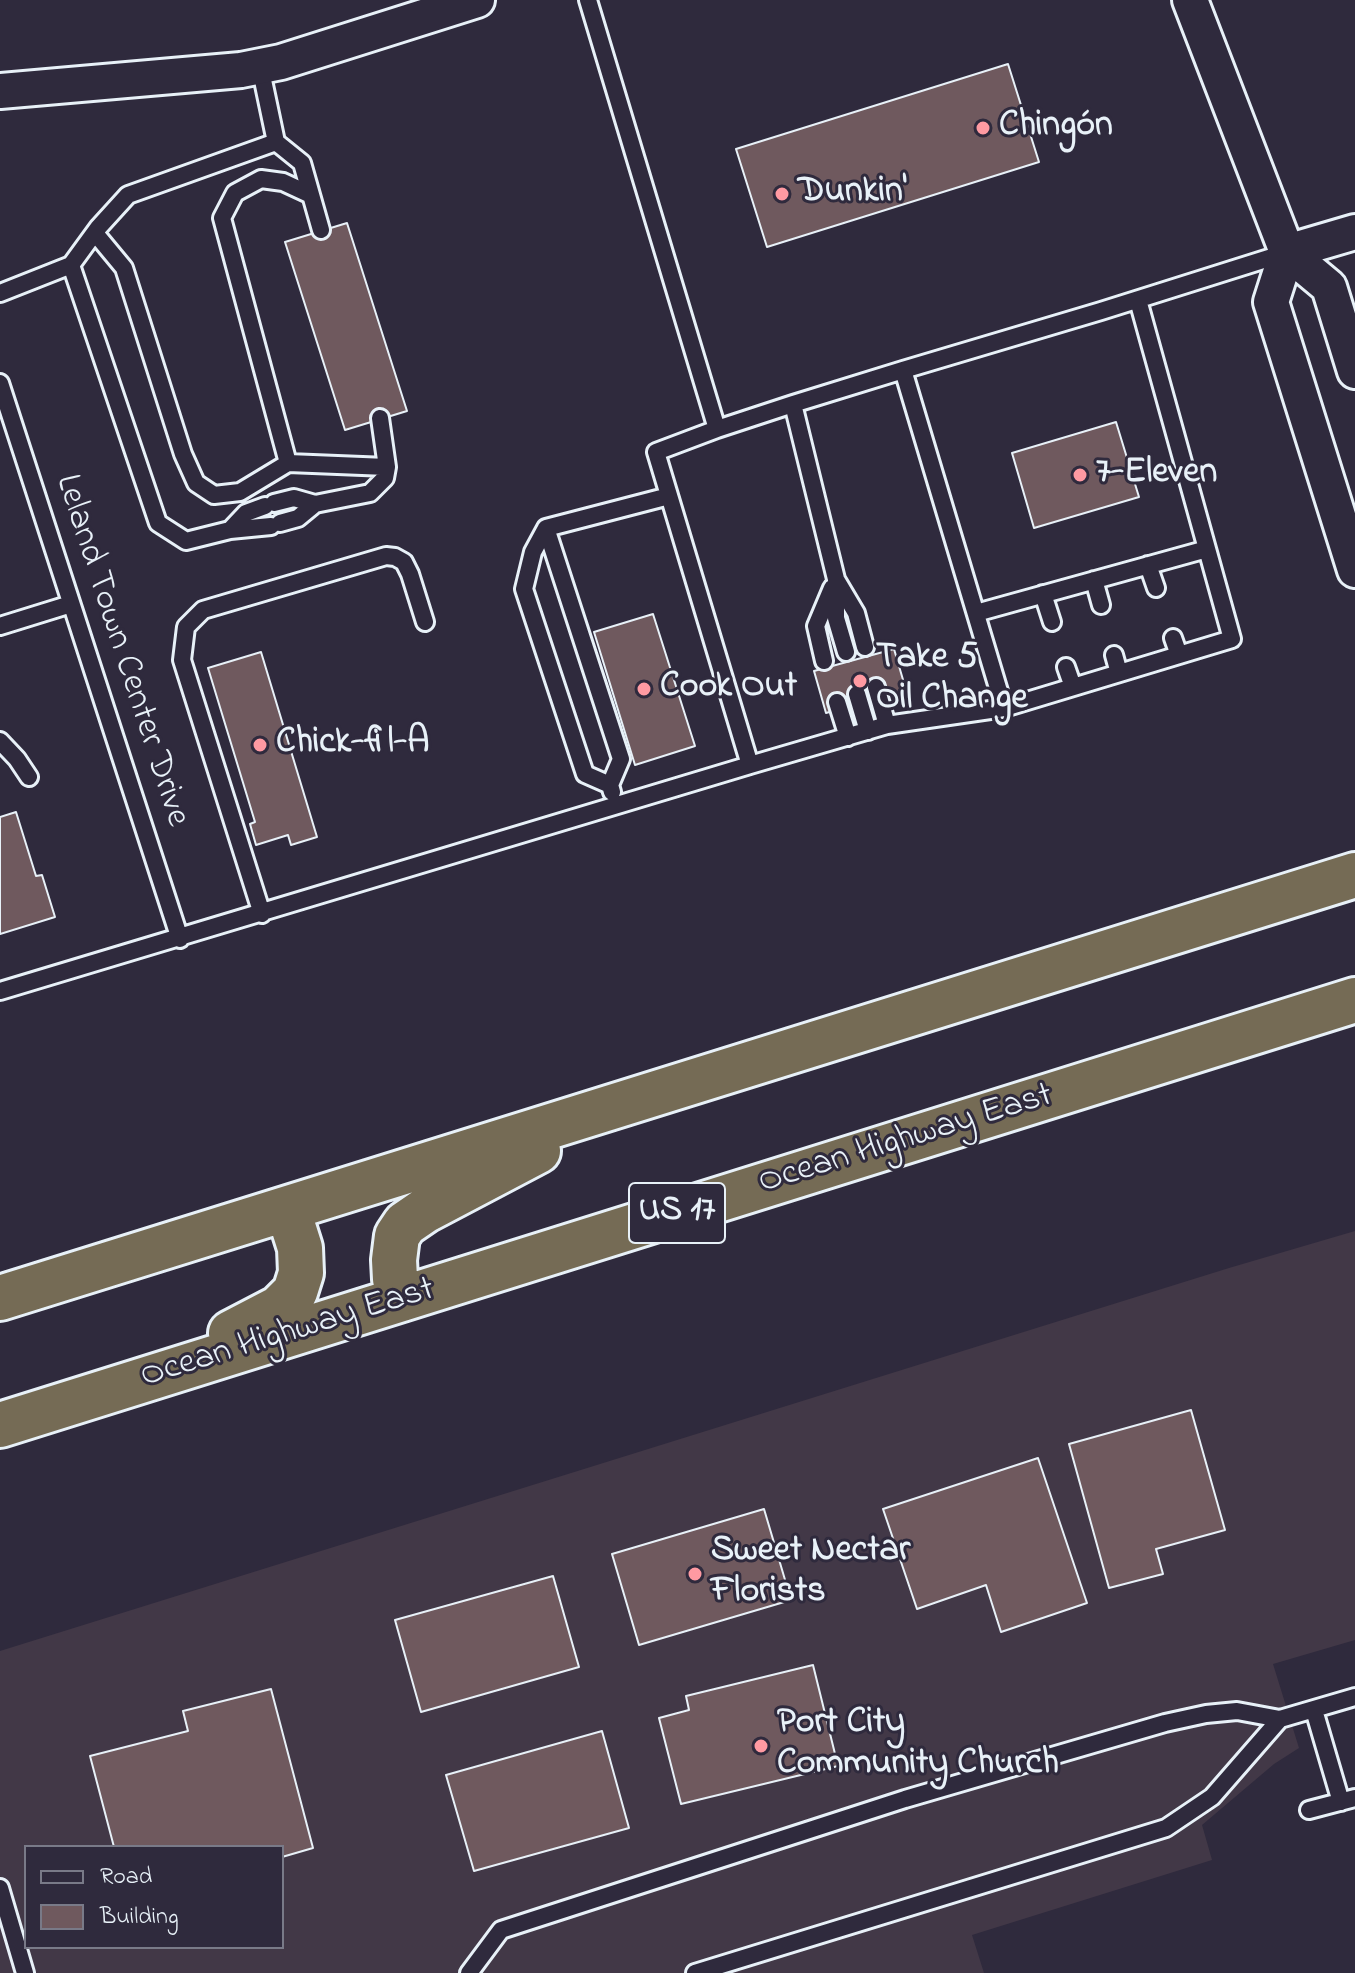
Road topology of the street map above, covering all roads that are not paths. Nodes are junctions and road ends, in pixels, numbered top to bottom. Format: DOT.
graph roads {
  1 [pos="477,0"];
  2 [pos="588,0"];
  3 [pos="1190,0"];
  4 [pos="260,66"];
  5 [pos="0,91"];
  6 [pos="276,142"];
  7 [pos="311,195"];
  8 [pos="321,230"];
  9 [pos="1355,232"];
  10 [pos="95,233"];
  11 [pos="1287,252"];
  12 [pos="71,265"];
  13 [pos="0,293"];
  14 [pos="1138,300"];
  15 [pos="903,370"];
  16 [pos="1355,371"];
  17 [pos="0,383"];
  18 [pos="793,404"];
  19 [pos="380,418"];
  20 [pos="717,429"];
  21 [pos="288,463"];
  22 [pos="387,467"];
  23 [pos="669,496"];
  24 [pos="315,504"];
  25 [pos="546,528"];
  26 [pos="230,530"];
  27 [pos="1207,549"];
  28 [pos="1148,565"];
  29 [pos="1355,570"];
  30 [pos="836,579"];
  31 [pos="1094,580"];
  32 [pos="1156,588"];
  33 [pos="1043,594"];
  34 [pos="71,604"];
  35 [pos="1101,605"];
  36 [pos="976,613"];
  37 [pos="425,622"];
  38 [pos="1052,622"];
  39 [pos="0,626"];
  40 [pos="1173,638"];
  41 [pos="865,647"];
  42 [pos="846,652"];
  43 [pos="1114,655"];
  44 [pos="1179,655"];
  45 [pos="824,661"];
  46 [pos="1066,667"];
  47 [pos="1119,673"];
  48 [pos="876,687"];
  49 [pos="1073,687"];
  50 [pos="857,694"];
  51 [pos="837,702"];
  52 [pos="1004,708"];
  53 [pos="887,725"];
  54 [pos="868,731"];
  55 [pos="848,737"];
  56 [pos="0,741"];
  57 [pos="750,765"];
  58 [pos="29,777"];
  59 [pos="610,785"];
  60 [pos="617,805"];
  61 [pos="1355,875"];
  62 [pos="262,914"];
  63 [pos="180,939"];
  64 [pos="1355,975"];
  65 [pos="0,991"];
  66 [pos="1355,1000"];
  67 [pos="1162,1060"];
  68 [pos="644,1097"];
  69 [pos="288,1210"];
  70 [pos="0,1298"];
  71 [pos="402,1299"];
  72 [pos="137,1382"];
  73 [pos="0,1425"];
  74 [pos="1355,1697"];
  75 [pos="1314,1710"];
  76 [pos="1280,1719"];
  77 [pos="1348,1800"];
  78 [pos="1309,1810"];
  79 [pos="0,1888"];
  80 [pos="25,1973"];
  81 [pos="469,1973"];
  82 [pos="695,1973"];
  1 -- 4 [label="street"];
  2 -- 20 [label="lane"];
  3 -- 11 [label="street"];
  4 -- 5 [label="street"];
  4 -- 6 [label="lane"];
  6 -- 7 [label="lane"];
  6 -- 10 [label="lane"];
  7 -- 8 [label="lane"];
  7 -- 21 [label="lane"];
  9 -- 11 [label="street"];
  10 -- 12 [label="lane"];
  10 -- 21 [label="lane"];
  11 -- 14 [label="lane"];
  11 -- 16 [label="street"];
  11 -- 29 [label="street"];
  12 -- 13 [label="lane"];
  12 -- 26 [label="lane"];
  14 -- 15 [label="lane"];
  14 -- 27 [label="lane"];
  15 -- 18 [label="lane"];
  15 -- 36 [label="lane"];
  17 -- 34 [label="lane, Leland Town Center Drive"];
  18 -- 20 [label="lane"];
  18 -- 30 [label="lane"];
  19 -- 22 [label="lane"];
  20 -- 23 [label="lane"];
  21 -- 22 [label="lane"];
  22 -- 24 [label="lane"];
  23 -- 25 [label="lane"];
  23 -- 57 [label="lane"];
  24 -- 26 [label="lane"];
  24 -- 26 [label="lane"];
  25 -- 59 [label="lane"];
  25 -- 59 [label="lane"];
  27 -- 28 [label="lane"];
  27 -- 44 [label="lane"];
  28 -- 31 [label="lane"];
  28 -- 32 [label="lane"];
  30 -- 41 [label="lane"];
  30 -- 42 [label="lane"];
  30 -- 45 [label="lane"];
  31 -- 33 [label="lane"];
  31 -- 35 [label="lane"];
  33 -- 36 [label="lane"];
  33 -- 38 [label="lane"];
  34 -- 39 [label="lane"];
  34 -- 63 [label="lane, Leland Town Center Drive"];
  36 -- 52 [label="lane"];
  37 -- 62 [label="lane"];
  40 -- 44 [label="lane"];
  43 -- 47 [label="lane"];
  44 -- 47 [label="lane"];
  46 -- 49 [label="lane"];
  47 -- 49 [label="lane"];
  48 -- 53 [label="lane"];
  49 -- 52 [label="lane"];
  50 -- 54 [label="lane"];
  51 -- 55 [label="lane"];
  52 -- 53 [label="lane"];
  53 -- 54 [label="lane"];
  54 -- 55 [label="lane"];
  55 -- 57 [label="lane"];
  56 -- 58 [label="lane"];
  57 -- 60 [label="lane"];
  59 -- 60 [label="lane"];
  60 -- 62 [label="lane"];
  61 -- 68 [label="highway"];
  62 -- 63 [label="lane"];
  63 -- 65 [label="lane"];
  64 -- 67 [label="highway"];
  66 -- 67 [label="highway, Ocean Highway East / US 17"];
  67 -- 71 [label="highway, Ocean Highway East / US 17"];
  68 -- 69 [label="highway"];
  68 -- 71 [label="highway"];
  69 -- 70 [label="highway"];
  69 -- 72 [label="highway"];
  71 -- 72 [label="highway, Ocean Highway East / US 17"];
  72 -- 73 [label="highway, Ocean Highway East / US 17"];
  74 -- 75 [label="lane"];
  75 -- 76 [label="lane"];
  75 -- 77 [label="lane"];
  76 -- 81 [label="lane"];
  76 -- 82 [label="lane"];
  77 -- 78 [label="lane"];
  79 -- 80 [label="lane"];
}
